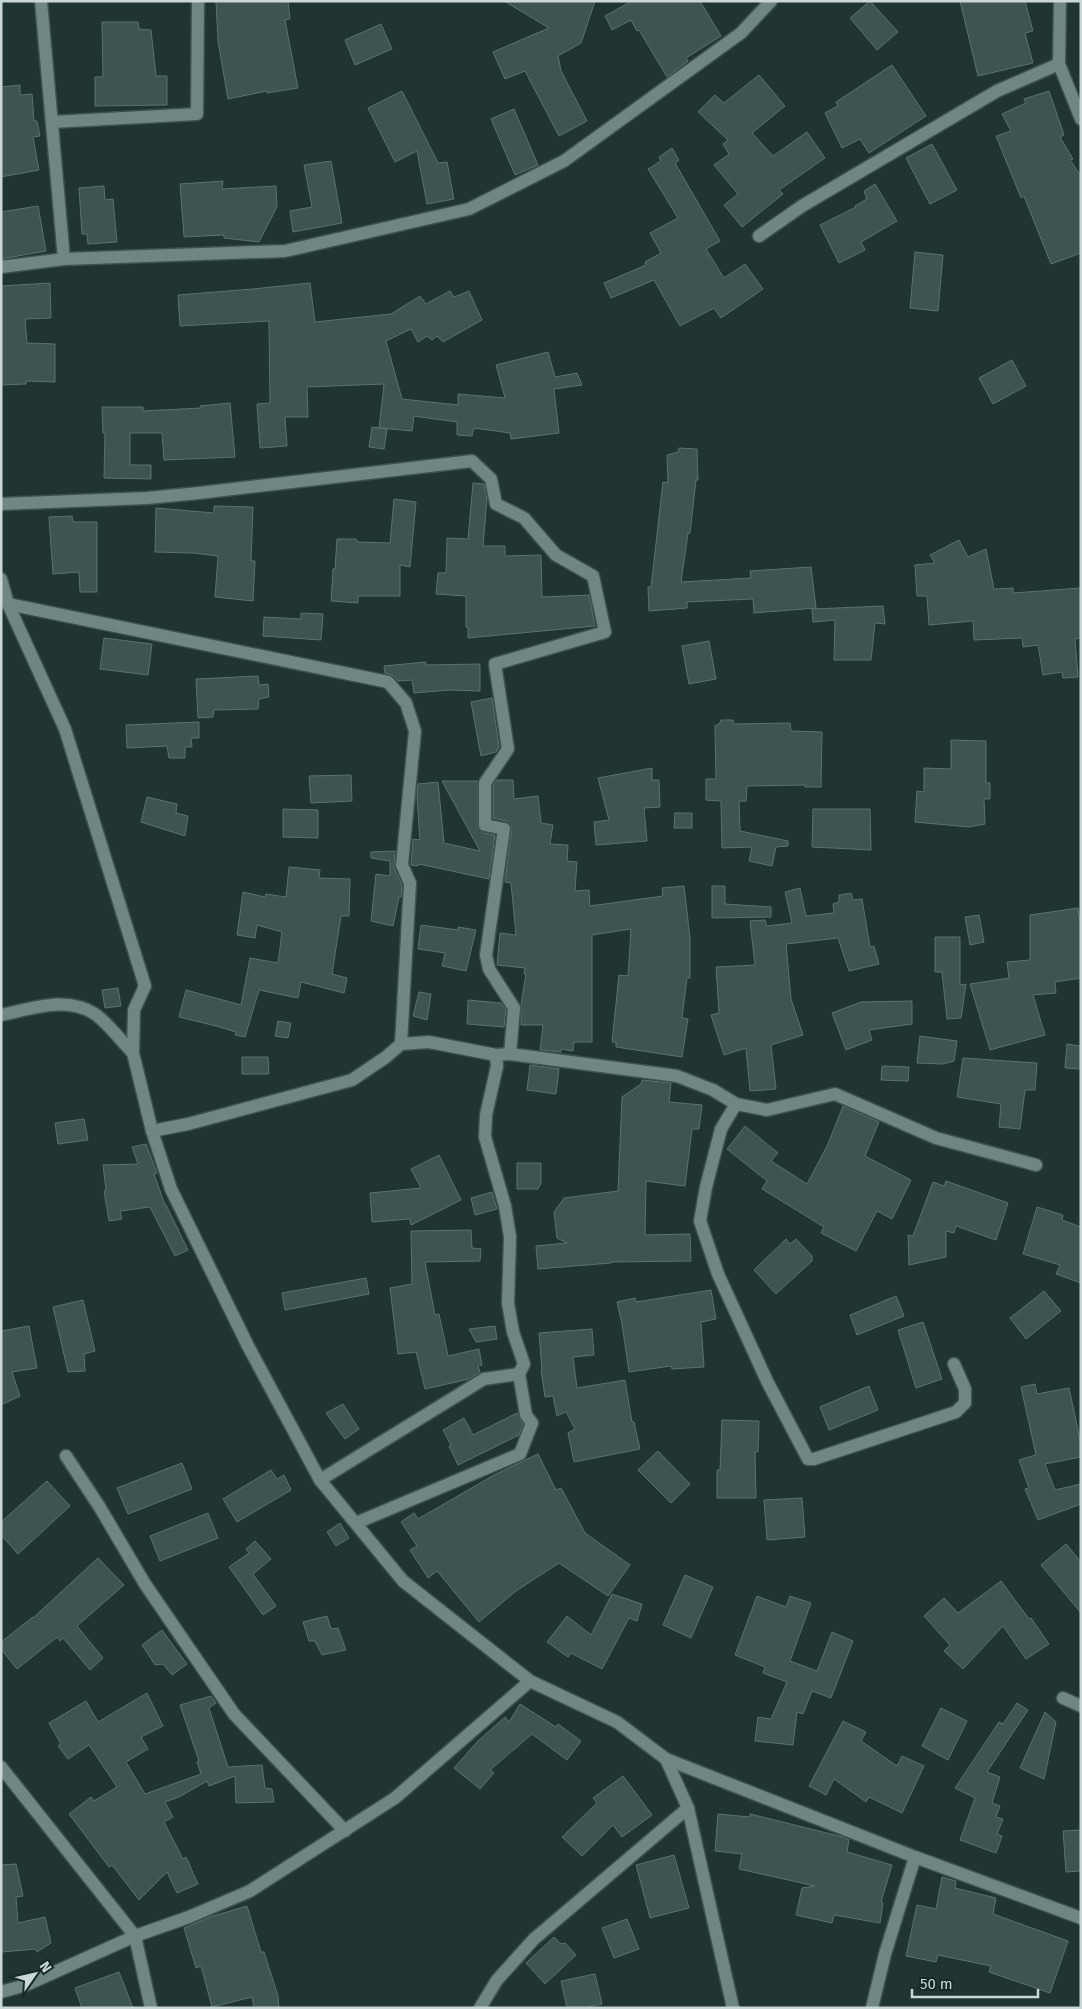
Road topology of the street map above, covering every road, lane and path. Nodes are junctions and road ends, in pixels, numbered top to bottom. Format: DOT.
graph roads {
  1 [pos="41,1"];
  2 [pos="198,1"];
  3 [pos="771,1"];
  4 [pos="1060,1"];
  5 [pos="1059,64"];
  6 [pos="1081,119"];
  7 [pos="52,122"];
  8 [pos="759,236"];
  9 [pos="64,259"];
  10 [pos="1,267"];
  11 [pos="1,504"];
  12 [pos="1,579"];
  13 [pos="8,604"];
  14 [pos="1,1015"];
  15 [pos="401,1044"];
  16 [pos="132,1053"];
  17 [pos="510,1054"];
  18 [pos="496,1055"];
  19 [pos="736,1104"];
  20 [pos="152,1131"];
  21 [pos="1036,1165"];
  22 [pos="954,1364"];
  23 [pos="519,1374"];
  24 [pos="66,1456"];
  25 [pos="320,1480"];
  26 [pos="356,1523"];
  27 [pos="530,1681"];
  28 [pos="1062,1698"];
  29 [pos="1081,1706"];
  30 [pos="666,1759"];
  31 [pos="1,1767"];
  32 [pos="688,1808"];
  33 [pos="345,1831"];
  34 [pos="915,1857"];
  35 [pos="1081,1918"];
  36 [pos="135,1936"];
  37 [pos="1,1992"];
  38 [pos="151,2008"];
  39 [pos="480,2008"];
  40 [pos="733,2008"];
  41 [pos="872,2008"];
  1 -- 7 [label="street"];
  2 -- 7 [label="street"];
  3 -- 9 [label="street"];
  4 -- 5 [label="street"];
  5 -- 6 [label="street"];
  5 -- 8 [label="street"];
  7 -- 9 [label="street"];
  9 -- 10 [label="street"];
  11 -- 17 [label="street"];
  12 -- 13 [label="street"];
  13 -- 15 [label="street"];
  13 -- 16 [label="street"];
  14 -- 16 [label="street"];
  15 -- 18 [label="street"];
  15 -- 20 [label="street"];
  16 -- 20 [label="street"];
  17 -- 18 [label="street"];
  17 -- 19 [label="street"];
  18 -- 23 [label="street"];
  19 -- 21 [label="street"];
  19 -- 22 [label="street"];
  20 -- 25 [label="street"];
  23 -- 25 [label="street"];
  23 -- 26 [label="street"];
  24 -- 33 [label="street"];
  25 -- 26 [label="street"];
  26 -- 27 [label="street"];
  27 -- 30 [label="street"];
  27 -- 33 [label="street"];
  28 -- 29 [label="street"];
  30 -- 32 [label="street"];
  30 -- 34 [label="street"];
  31 -- 36 [label="street"];
  32 -- 39 [label="street"];
  32 -- 40 [label="street"];
  33 -- 36 [label="street"];
  34 -- 35 [label="street"];
  34 -- 41 [label="street"];
  36 -- 37 [label="street"];
  36 -- 38 [label="street"];
}
